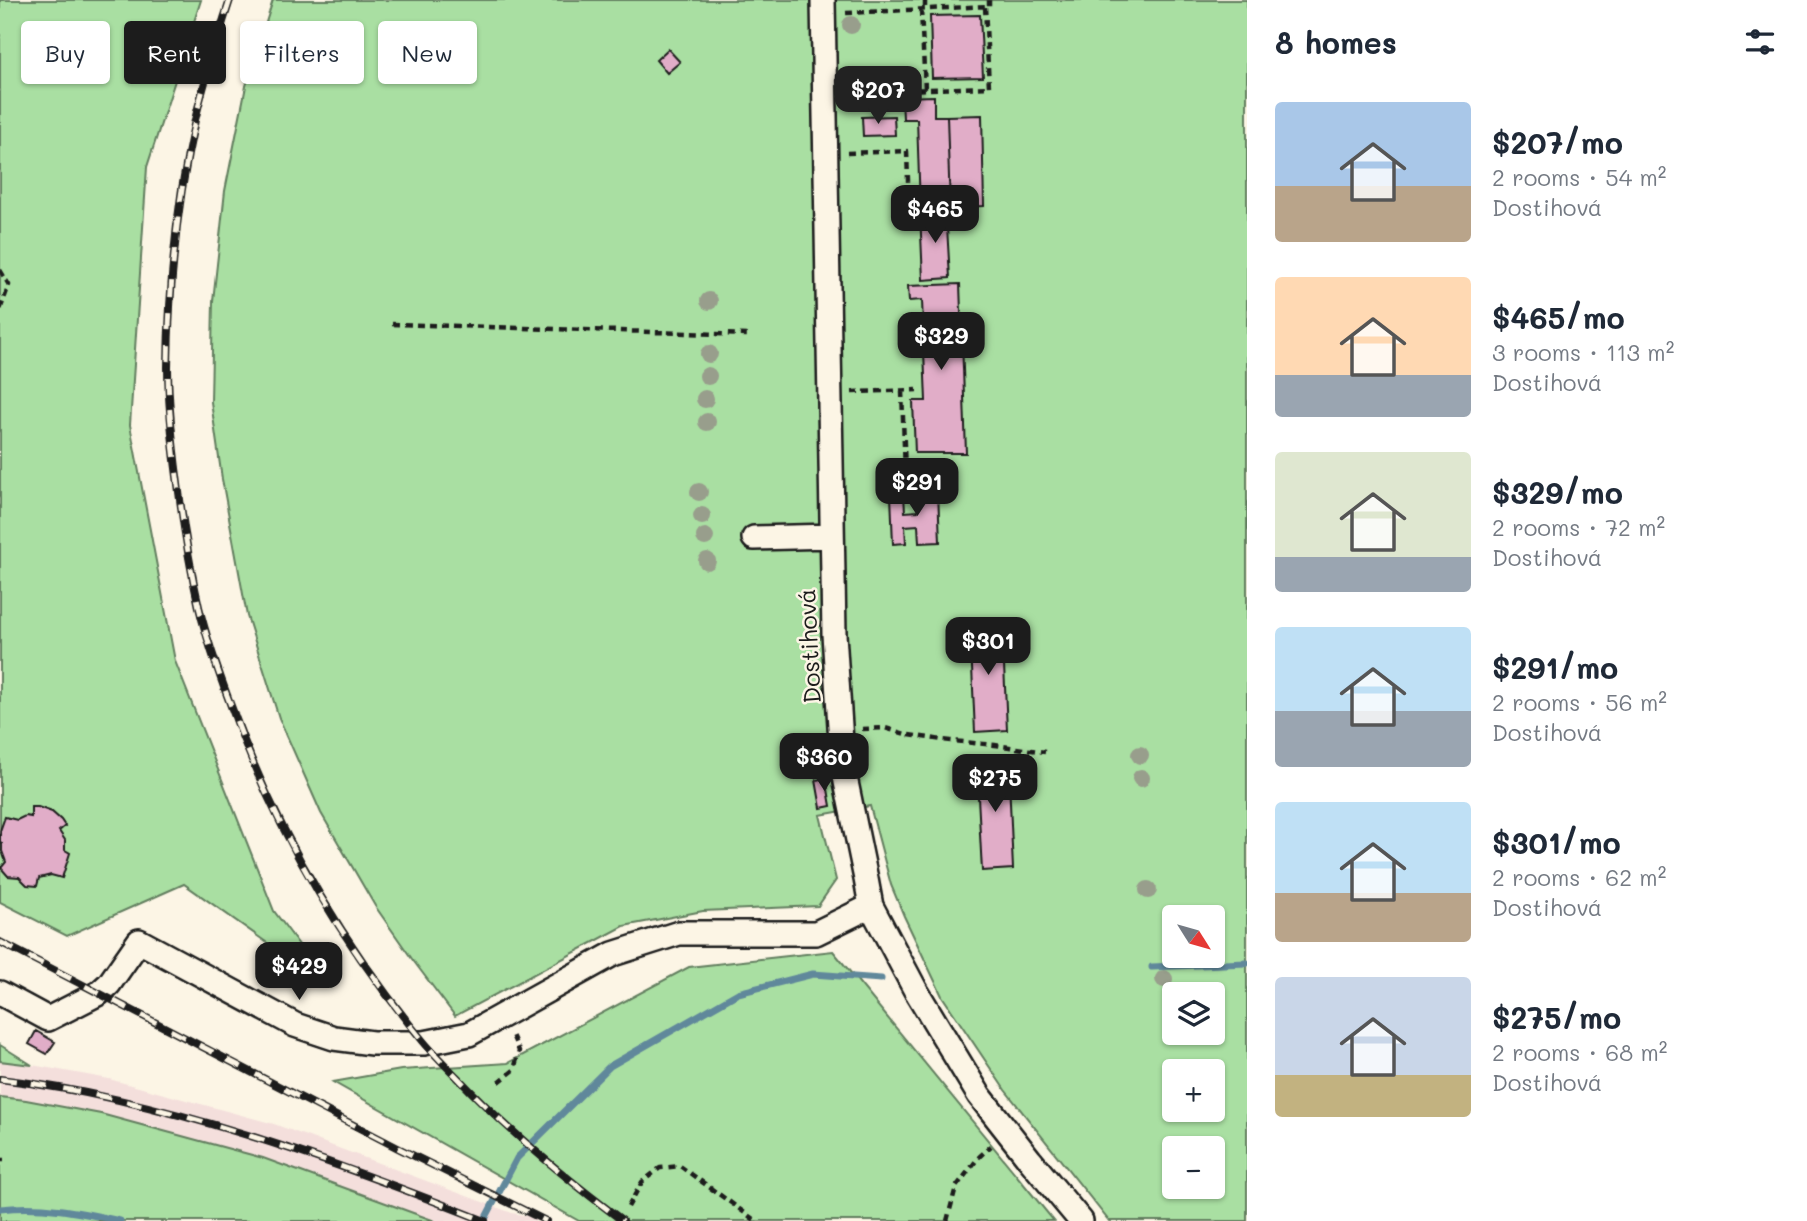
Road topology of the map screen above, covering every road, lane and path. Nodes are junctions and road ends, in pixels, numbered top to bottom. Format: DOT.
graph roads {
  1 [pos="925,0"];
  2 [pos="989,0"];
  3 [pos="985,6"];
  4 [pos="830,7"];
  5 [pos="923,10"];
  6 [pos="925,89"];
  7 [pos="838,93"];
  8 [pos="839,153"];
  9 [pos="909,209"];
  10 [pos="0,270"];
  11 [pos="0,310"];
  12 [pos="392,324"];
  13 [pos="749,335"];
  14 [pos="917,390"];
  15 [pos="902,391"];
  16 [pos="844,392"];
  17 [pos="905,472"];
  18 [pos="832,536"];
  19 [pos="754,538"];
  20 [pos="840,729"];
  21 [pos="1045,752"];
  22 [pos="871,906"];
  23 [pos="0,993"];
  24 [pos="504,1014"];
  25 [pos="499,1082"];
  26 [pos="1007,1131"];
  27 [pos="628,1207"];
  28 [pos="756,1221"];
  29 [pos="947,1221"];
  30 [pos="1081,1221"];
  1 -- 5 [label="path"];
  2 -- 3 [label="path"];
  3 -- 5 [label="path"];
  3 -- 6 [label="path"];
  4 -- 5 [label="path"];
  4 -- 18 [label="street, Dostihová"];
  5 -- 6 [label="path"];
  6 -- 7 [label="path"];
  8 -- 9 [label="path"];
  10 -- 11 [label="path"];
  12 -- 13 [label="path"];
  14 -- 15 [label="path"];
  15 -- 16 [label="path"];
  15 -- 17 [label="path"];
  18 -- 19 [label="street"];
  18 -- 20 [label="street, Dostihová"];
  20 -- 21 [label="path"];
  20 -- 22 [label="street, Dostihová"];
  22 -- 24 [label="street"];
  22 -- 26 [label="street, Dostihová"];
  23 -- 24 [label="street"];
  24 -- 25 [label="path"];
  26 -- 29 [label="path"];
  26 -- 30 [label="street, Dostihová"];
  27 -- 28 [label="path"];
}
